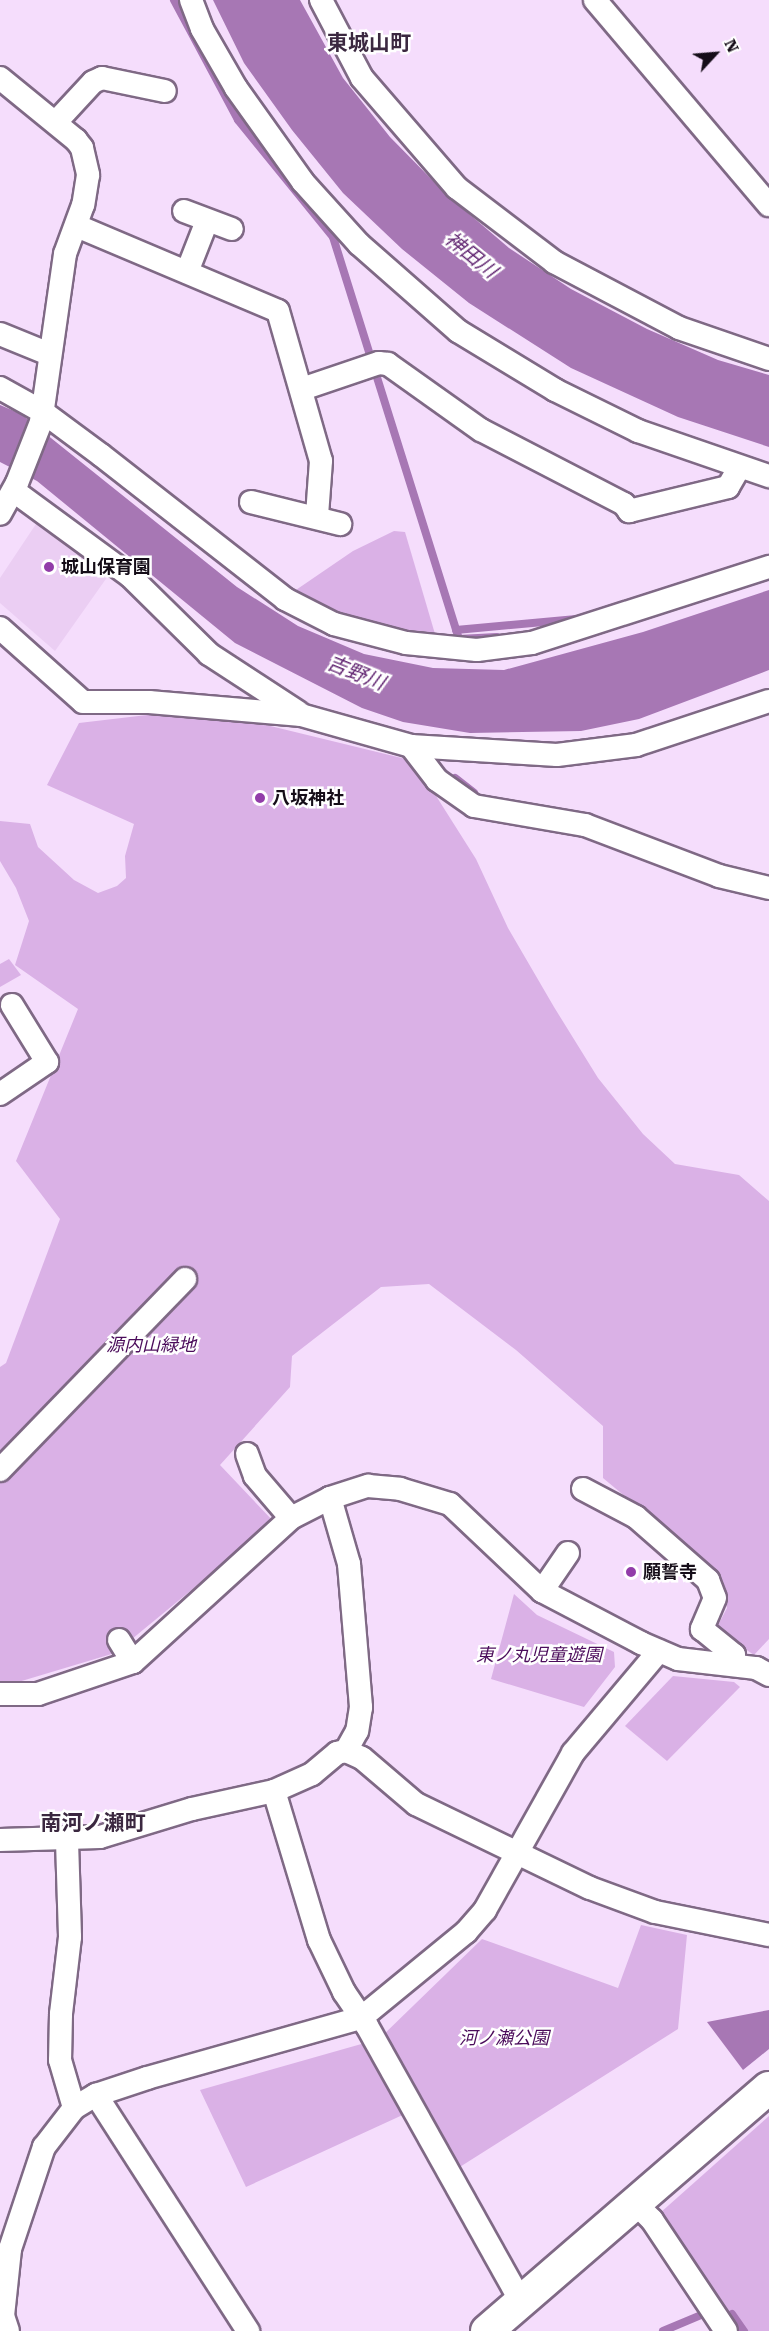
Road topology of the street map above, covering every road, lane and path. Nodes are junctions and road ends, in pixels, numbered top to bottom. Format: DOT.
graph roads {
  1 [pos="191,0"];
  2 [pos="321,0"];
  3 [pos="595,0"];
  4 [pos="0,78"];
  5 [pos="165,90"];
  6 [pos="56,122"];
  7 [pos="769,205"];
  8 [pos="184,211"];
  9 [pos="207,221"];
  10 [pos="77,226"];
  11 [pos="232,229"];
  12 [pos="187,272"];
  13 [pos="0,334"];
  14 [pos="49,354"];
  15 [pos="769,359"];
  16 [pos="0,388"];
  17 [pos="302,389"];
  18 [pos="42,417"];
  19 [pos="739,468"];
  20 [pos="769,476"];
  21 [pos="8,494"];
  22 [pos="251,502"];
  23 [pos="317,516"];
  24 [pos="340,524"];
  25 [pos="769,567"];
  26 [pos="0,628"];
  27 [pos="769,701"];
  28 [pos="301,715"];
  29 [pos="411,746"];
  30 [pos="769,888"];
  31 [pos="12,1005"];
  32 [pos="0,1094"];
  33 [pos="185,1279"];
  34 [pos="247,1454"];
  35 [pos="0,1470"];
  36 [pos="583,1489"];
  37 [pos="330,1498"];
  38 [pos="291,1518"];
  39 [pos="568,1552"];
  40 [pos="542,1591"];
  41 [pos="119,1640"];
  42 [pos="659,1651"];
  43 [pos="133,1662"];
  44 [pos="733,1665"];
  45 [pos="769,1675"];
  46 [pos="0,1694"];
  47 [pos="346,1751"];
  48 [pos="274,1791"];
  49 [pos="0,1840"];
  50 [pos="68,1841"];
  51 [pos="516,1853"];
  52 [pos="769,1935"];
  53 [pos="361,2018"];
  54 [pos="769,2088"];
  55 [pos="96,2095"];
  56 [pos="74,2108"];
  57 [pos="635,2203"];
  58 [pos="521,2301"];
  59 [pos="8,2331"];
  60 [pos="248,2331"];
  61 [pos="487,2331"];
  62 [pos="726,2331"];
  1 -- 19 [label="street"];
  2 -- 15 [label="street"];
  3 -- 7 [label="street"];
  4 -- 6 [label="street"];
  5 -- 6 [label="street"];
  6 -- 10 [label="street"];
  8 -- 9 [label="street"];
  9 -- 11 [label="street"];
  9 -- 12 [label="street"];
  10 -- 12 [label="street"];
  10 -- 14 [label="street"];
  12 -- 17 [label="street"];
  13 -- 14 [label="street"];
  14 -- 18 [label="street"];
  16 -- 18 [label="street"];
  17 -- 19 [label="street"];
  17 -- 23 [label="street"];
  18 -- 21 [label="street"];
  18 -- 25 [label="street"];
  19 -- 20 [label="street"];
  21 -- 28 [label="street"];
  22 -- 23 [label="street"];
  23 -- 24 [label="street"];
  26 -- 28 [label="street"];
  27 -- 29 [label="street"];
  28 -- 29 [label="street"];
  29 -- 30 [label="street"];
  31 -- 32 [label="street"];
  33 -- 35 [label="street"];
  34 -- 38 [label="street"];
  36 -- 44 [label="street"];
  37 -- 38 [label="street"];
  37 -- 40 [label="street"];
  37 -- 47 [label="street"];
  38 -- 43 [label="street"];
  39 -- 40 [label="street"];
  40 -- 42 [label="street"];
  41 -- 43 [label="street"];
  42 -- 44 [label="street"];
  42 -- 51 [label="street"];
  43 -- 46 [label="street"];
  44 -- 45 [label="street"];
  47 -- 48 [label="street"];
  47 -- 51 [label="street"];
  48 -- 50 [label="street"];
  48 -- 53 [label="street"];
  49 -- 50 [label="street"];
  50 -- 56 [label="street"];
  51 -- 52 [label="street"];
  51 -- 53 [label="street"];
  53 -- 55 [label="street"];
  53 -- 58 [label="street"];
  54 -- 57 [label="street"];
  55 -- 56 [label="street"];
  55 -- 60 [label="street"];
  56 -- 59 [label="street"];
  57 -- 58 [label="street"];
  57 -- 62 [label="street"];
  58 -- 61 [label="street"];
}
